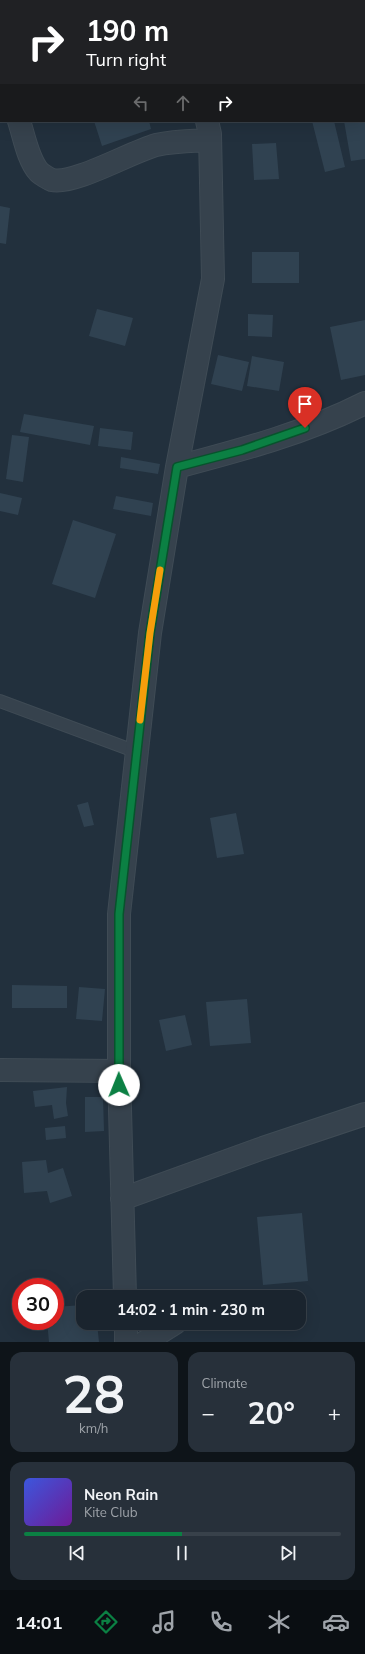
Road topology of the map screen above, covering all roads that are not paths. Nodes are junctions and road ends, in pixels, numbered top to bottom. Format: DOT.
graph roads {
  1 [pos="19,122"];
  2 [pos="209,131"];
  3 [pos="365,403"];
  4 [pos="177,467"];
  5 [pos="0,701"];
  6 [pos="137,752"];
  7 [pos="0,1070"];
  8 [pos="119,1071"];
  9 [pos="365,1114"];
  10 [pos="122,1199"];
  11 [pos="125,1290"];
  12 [pos="126,1330"];
  13 [pos="164,1330"];
  14 [pos="126,1342"];
  15 [pos="145,1342"];
  1 -- 2 [label="street"];
  2 -- 4 [label="street"];
  3 -- 4 [label="street"];
  4 -- 6 [label="street"];
  5 -- 6 [label="lane"];
  6 -- 8 [label="street"];
  7 -- 8 [label="street"];
  8 -- 10 [label="street"];
  9 -- 10 [label="street"];
  10 -- 11 [label="street"];
  12 -- 14 [label="street"];
  13 -- 15 [label="street"];
}
